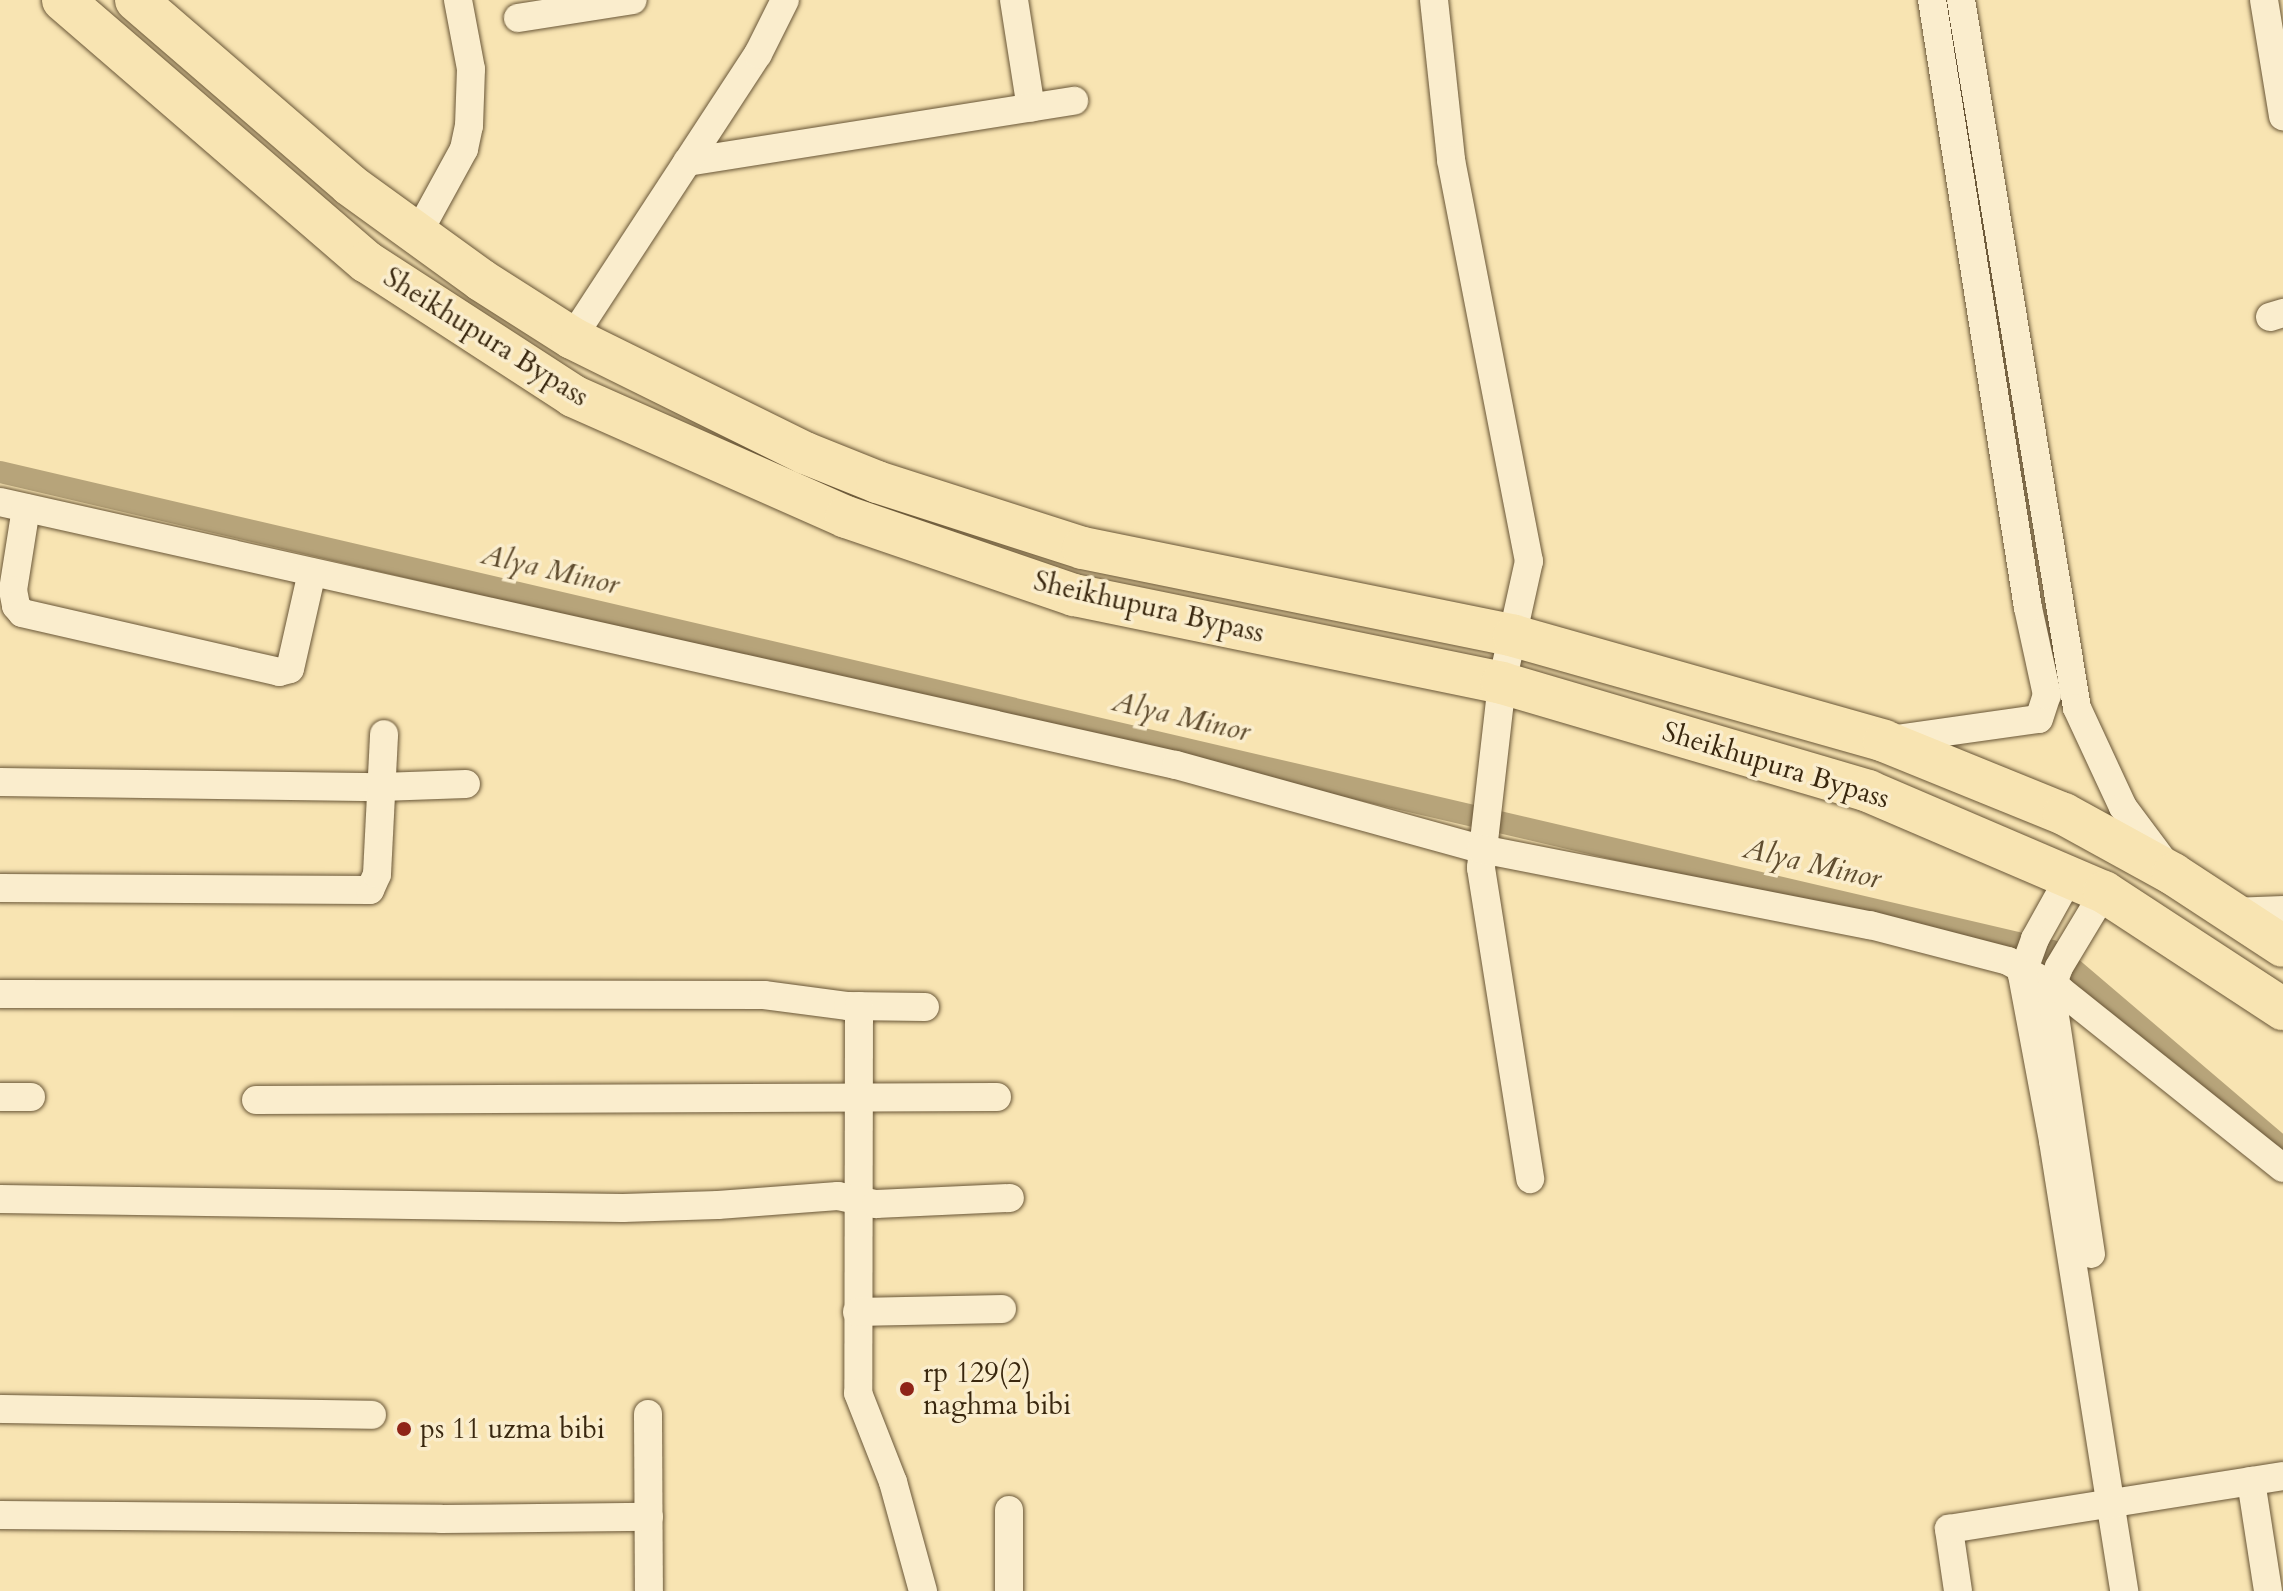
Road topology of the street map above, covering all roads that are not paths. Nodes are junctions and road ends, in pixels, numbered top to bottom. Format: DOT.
graph roads {
  1 [pos="63,0"];
  2 [pos="136,0"];
  3 [pos="458,0"];
  4 [pos="633,0"];
  5 [pos="785,0"];
  6 [pos="1014,0"];
  7 [pos="1434,0"];
  8 [pos="1932,0"];
  9 [pos="1961,0"];
  10 [pos="2264,0"];
  11 [pos="570,5"];
  12 [pos="518,18"];
  13 [pos="1074,101"];
  14 [pos="1031,108"];
  15 [pos="2283,116"];
  16 [pos="687,162"];
  17 [pos="417,235"];
  18 [pos="572,338"];
  19 [pos="13,505"];
  20 [pos="312,572"];
  21 [pos="1514,636"];
  22 [pos="1502,683"];
  23 [pos="384,734"];
  24 [pos="1884,741"];
  25 [pos="0,782"];
  26 [pos="466,784"];
  27 [pos="381,787"];
  28 [pos="1481,849"];
  29 [pos="2173,874"];
  30 [pos="2087,884"];
  31 [pos="0,888"];
  32 [pos="2283,910"];
  33 [pos="2232,912"];
  34 [pos="2283,946"];
  35 [pos="2029,954"];
  36 [pos="2058,970"];
  37 [pos="0,994"];
  38 [pos="859,1006"];
  39 [pos="925,1007"];
  40 [pos="2283,1009"];
  41 [pos="0,1097"];
  42 [pos="31,1097"];
  43 [pos="997,1097"];
  44 [pos="858,1099"];
  45 [pos="256,1100"];
  46 [pos="2283,1168"];
  47 [pos="1530,1179"];
  48 [pos="1010,1198"];
  49 [pos="0,1199"];
  50 [pos="857,1200"];
  51 [pos="1002,1309"];
  52 [pos="857,1312"];
  53 [pos="0,1409"];
  54 [pos="648,1414"];
  55 [pos="372,1415"];
  56 [pos="2283,1476"];
  57 [pos="2253,1490"];
  58 [pos="2283,1494"];
  59 [pos="1009,1510"];
  60 [pos="2121,1510"];
  61 [pos="0,1515"];
  62 [pos="649,1517"];
  63 [pos="649,1591"];
  64 [pos="923,1591"];
  65 [pos="1009,1591"];
  66 [pos="1958,1591"];
  67 [pos="2124,1591"];
  68 [pos="2142,1591"];
  69 [pos="2268,1591"];
  1 -- 22 [label="highway, Sheikhupura Bypass"];
  2 -- 17 [label="highway, Sheikhupura Bypass"];
  3 -- 17 [label="street"];
  4 -- 11 [label="street"];
  5 -- 16 [label="street"];
  6 -- 14 [label="street"];
  7 -- 21 [label="street"];
  8 -- 24 [label="street"];
  9 -- 29 [label="street"];
  10 -- 15 [label="street"];
  11 -- 12 [label="street"];
  13 -- 14 [label="street"];
  14 -- 16 [label="street"];
  16 -- 18 [label="street"];
  17 -- 18 [label="highway, Sheikhupura Bypass"];
  18 -- 21 [label="highway, Sheikhupura Bypass"];
  19 -- 20 [label="street"];
  19 -- 20 [label="street"];
  20 -- 28 [label="street"];
  21 -- 22 [label="street"];
  21 -- 24 [label="highway, Sheikhupura Bypass"];
  22 -- 28 [label="street"];
  22 -- 30 [label="highway, Sheikhupura Bypass"];
  23 -- 27 [label="street"];
  24 -- 29 [label="highway, Sheikhupura Bypass"];
  25 -- 27 [label="street"];
  26 -- 27 [label="street"];
  27 -- 31 [label="street"];
  28 -- 35 [label="street"];
  28 -- 47 [label="street"];
  29 -- 33 [label="highway, Sheikhupura Bypass"];
  30 -- 35 [label="street"];
  30 -- 36 [label="street"];
  30 -- 40 [label="highway, Sheikhupura Bypass"];
  32 -- 33 [label="street"];
  33 -- 34 [label="highway, Sheikhupura Bypass"];
  35 -- 36 [label="street"];
  35 -- 60 [label="street"];
  36 -- 46 [label="street"];
  36 -- 60 [label="street"];
  37 -- 38 [label="street"];
  38 -- 39 [label="street"];
  38 -- 44 [label="street"];
  41 -- 42 [label="street"];
  43 -- 44 [label="street"];
  44 -- 45 [label="street"];
  44 -- 50 [label="street"];
  48 -- 50 [label="street"];
  49 -- 50 [label="street"];
  50 -- 52 [label="street"];
  51 -- 52 [label="street"];
  52 -- 64 [label="street"];
  53 -- 55 [label="street"];
  54 -- 62 [label="street"];
  56 -- 57 [label="street"];
  57 -- 58 [label="street"];
  57 -- 60 [label="street"];
  57 -- 69 [label="street"];
  59 -- 65 [label="street"];
  60 -- 66 [label="street"];
  60 -- 67 [label="street"];
  60 -- 68 [label="street"];
  61 -- 62 [label="street"];
  62 -- 63 [label="street"];
}
